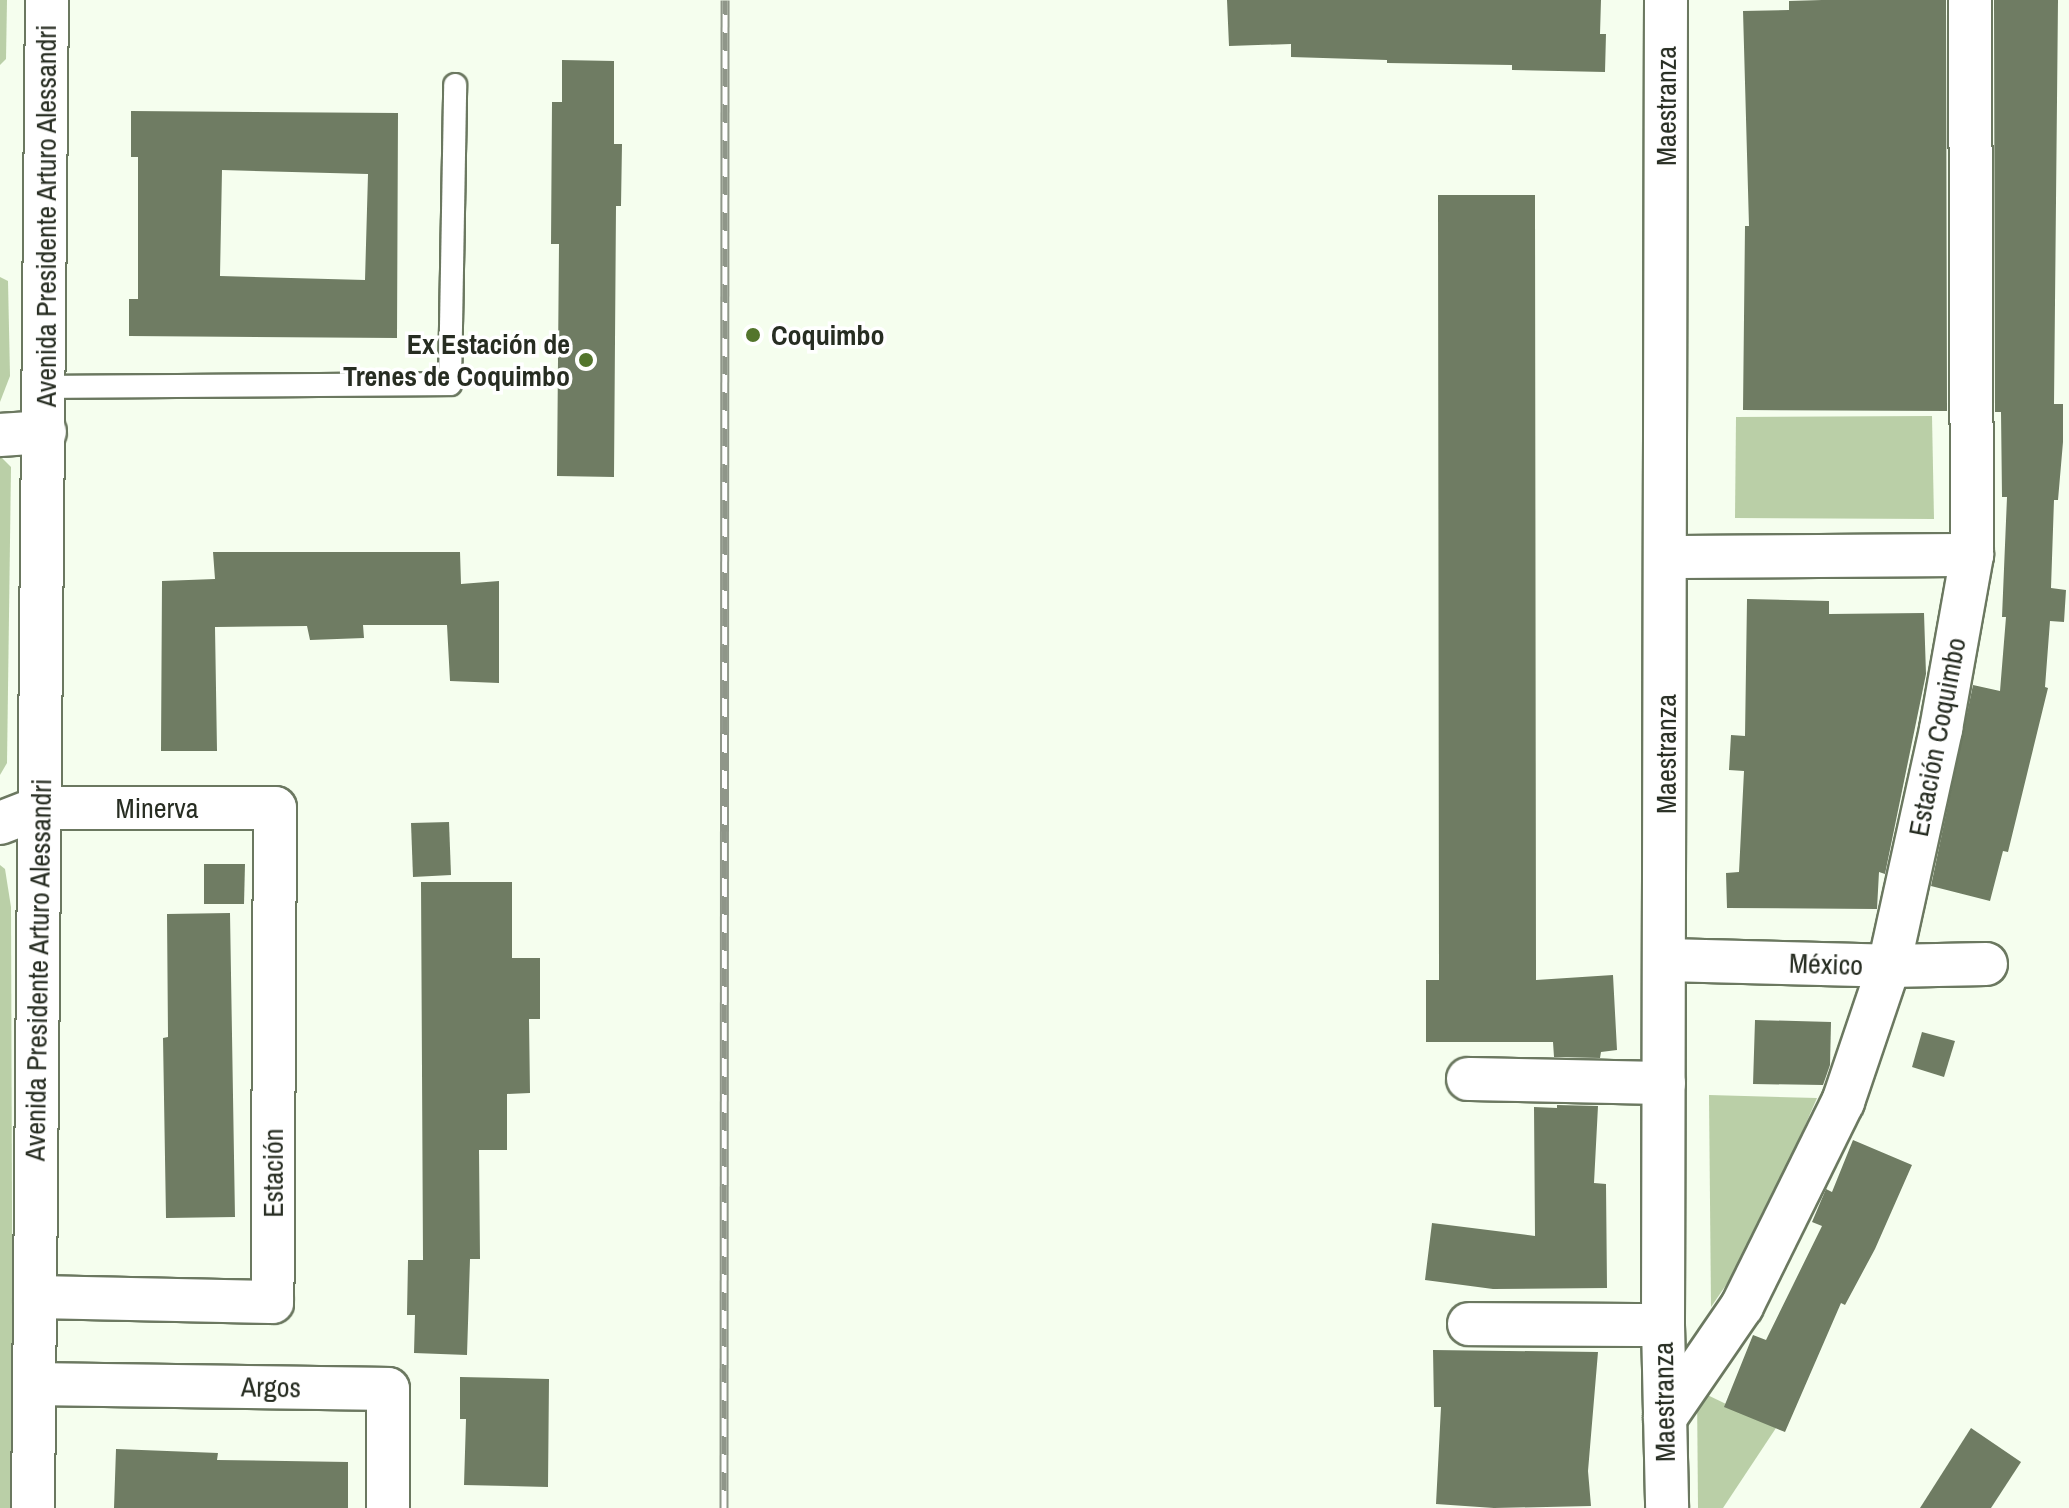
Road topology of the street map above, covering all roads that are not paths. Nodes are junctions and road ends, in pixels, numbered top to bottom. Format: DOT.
graph roads {
  1 [pos="47,0"];
  2 [pos="1666,0"];
  3 [pos="1970,0"];
  4 [pos="455,85"];
  5 [pos="46,387"];
  6 [pos="45,432"];
  7 [pos="0,435"];
  8 [pos="1972,555"];
  9 [pos="1666,557"];
  10 [pos="39,808"];
  11 [pos="275,808"];
  12 [pos="0,823"];
  13 [pos="1666,960"];
  14 [pos="1986,964"];
  15 [pos="1889,966"];
  16 [pos="1468,1079"];
  17 [pos="1664,1083"];
  18 [pos="35,1297"];
  19 [pos="1469,1324"];
  20 [pos="1663,1325"];
  21 [pos="35,1384"];
  22 [pos="1665,1418"];
  23 [pos="33,1508"];
  24 [pos="388,1508"];
  25 [pos="1667,1508"];
  1 -- 5 [label="street, Avenida Presidente Arturo Alessandri"];
  2 -- 9 [label="street, Maestranza"];
  3 -- 8 [label="street, Estación Coquimbo"];
  4 -- 5 [label="lane"];
  5 -- 6 [label="street, Avenida Presidente Arturo Alessandri"];
  6 -- 7 [label="street, Avenida Presidente Arturo Alessandri"];
  6 -- 10 [label="street, Avenida Presidente Arturo Alessandri"];
  8 -- 9 [label="street"];
  8 -- 15 [label="street, Estación Coquimbo"];
  9 -- 13 [label="street, Maestranza"];
  10 -- 11 [label="street, Minerva"];
  10 -- 12 [label="street"];
  10 -- 18 [label="street, Avenida Presidente Arturo Alessandri"];
  11 -- 18 [label="street, Estación"];
  13 -- 15 [label="street, México"];
  13 -- 17 [label="street, Maestranza"];
  14 -- 15 [label="street, México"];
  15 -- 22 [label="street, Estación Coquimbo"];
  16 -- 17 [label="street"];
  17 -- 20 [label="street, Maestranza"];
  18 -- 21 [label="street, Avenida Presidente Arturo Alessandri"];
  19 -- 20 [label="street"];
  20 -- 22 [label="street, Maestranza"];
  21 -- 23 [label="street, Avenida Presidente Arturo Alessandri"];
  21 -- 24 [label="street, Argos"];
  22 -- 25 [label="street, Maestranza"];
}
